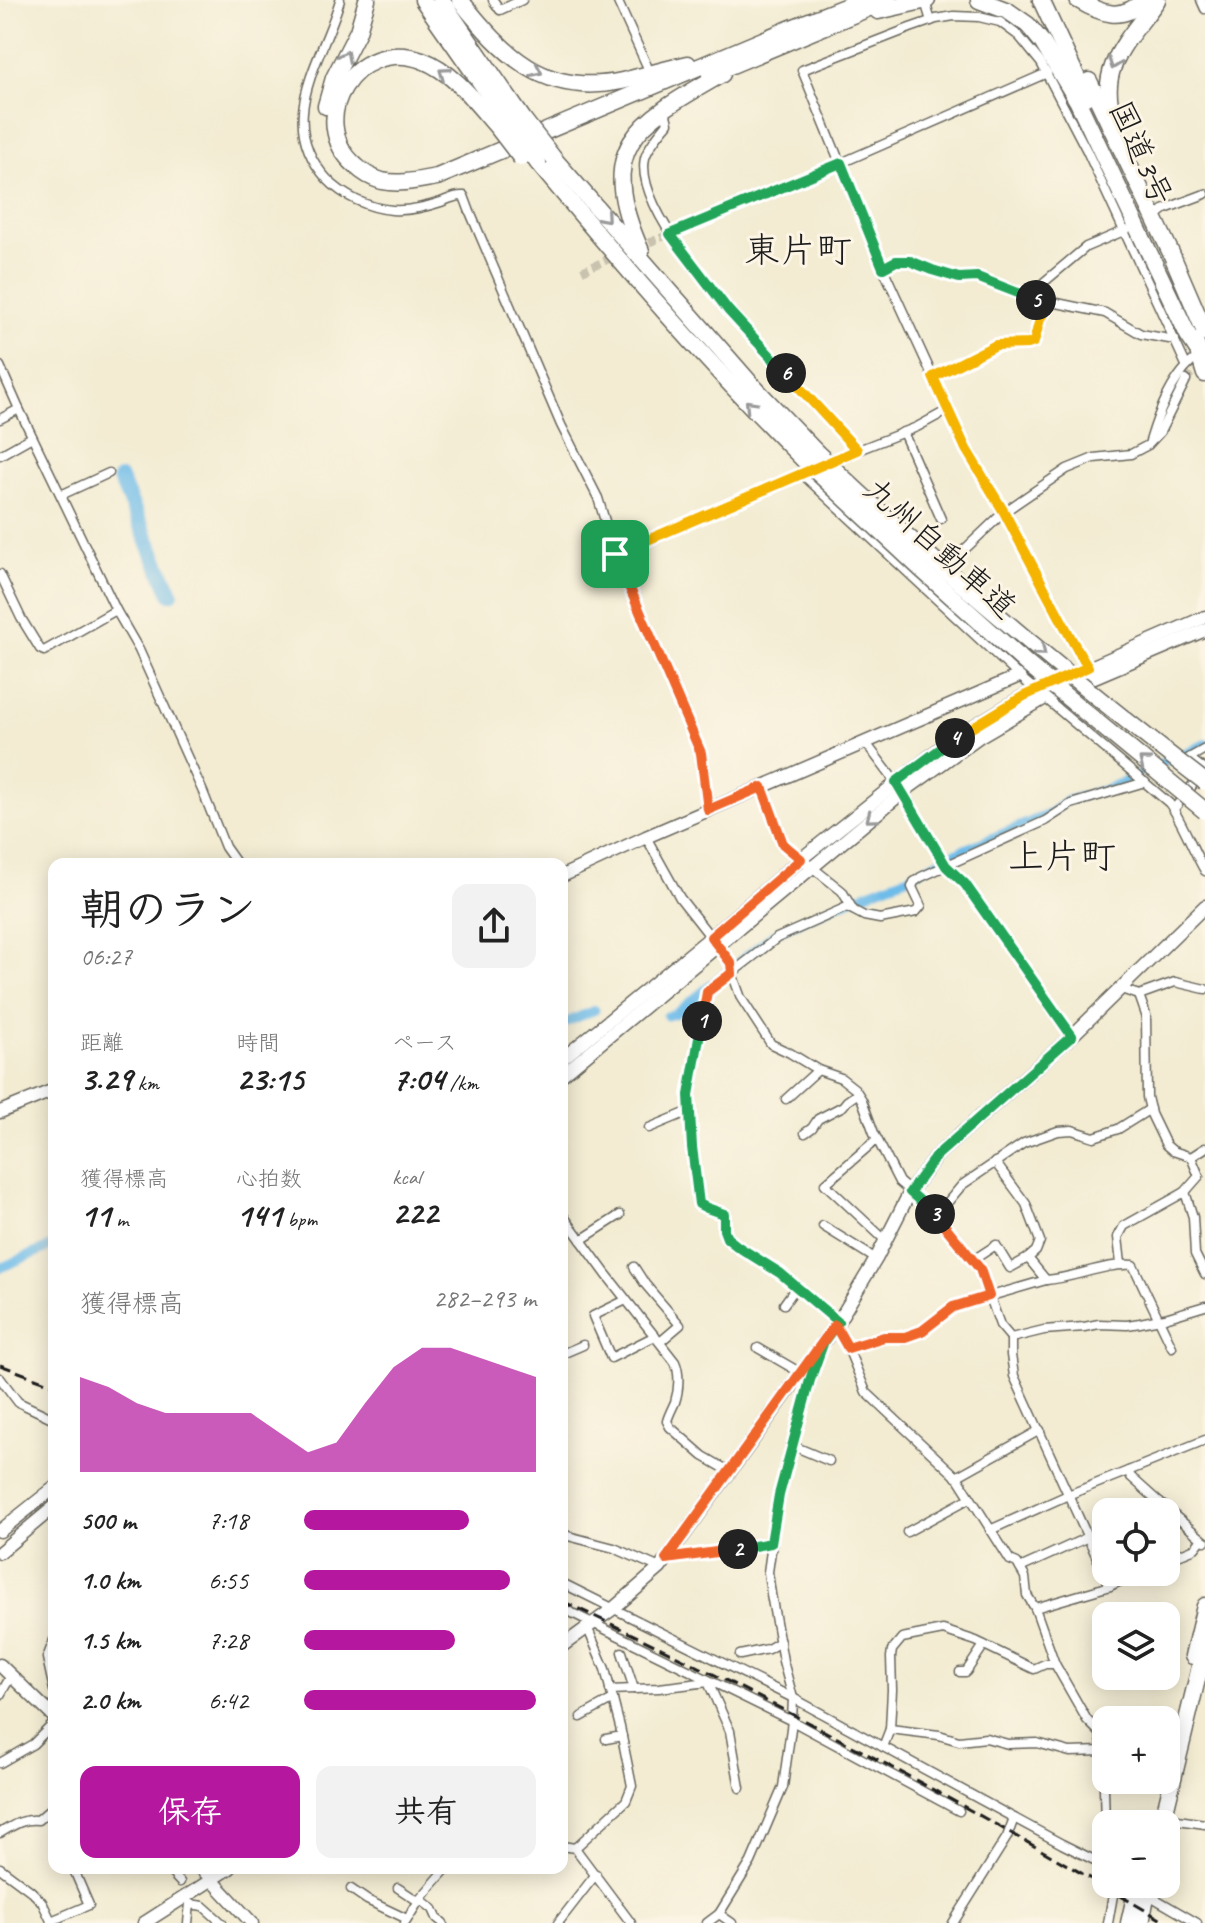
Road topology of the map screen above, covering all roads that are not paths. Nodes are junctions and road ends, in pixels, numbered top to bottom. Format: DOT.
graph roads {
  1 [pos="340,0"];
  2 [pos="367,0"];
  3 [pos="423,0"];
  4 [pos="441,0"];
  5 [pos="460,0"];
  6 [pos="493,0"];
  7 [pos="522,0"];
  8 [pos="617,0"];
  9 [pos="862,0"];
  10 [pos="888,0"];
  11 [pos="979,0"];
  12 [pos="1041,0"];
  13 [pos="1051,0"];
  14 [pos="1078,0"];
  15 [pos="1144,0"];
  16 [pos="1157,0"];
  17 [pos="1201,0"];
  18 [pos="927,4"];
  19 [pos="851,8"];
  20 [pos="1205,9"];
  21 [pos="834,13"];
  22 [pos="931,21"];
  23 [pos="737,58"];
  24 [pos="647,66"];
  25 [pos="1047,73"];
  26 [pos="666,115"];
  27 [pos="510,123"];
  28 [pos="540,163"];
  29 [pos="841,163"];
  30 [pos="1205,194"];
  31 [pos="1156,216"];
  32 [pos="1126,230"];
  33 [pos="670,234"];
  34 [pos="1171,253"];
  35 [pos="883,268"];
  36 [pos="658,279"];
  37 [pos="1032,298"];
  38 [pos="1048,306"];
  39 [pos="1205,332"];
  40 [pos="1175,340"];
  41 [pos="1194,357"];
  42 [pos="0,366"];
  43 [pos="1205,374"];
  44 [pos="933,377"];
  45 [pos="1186,380"];
  46 [pos="19,409"];
  47 [pos="948,410"];
  48 [pos="0,419"];
  49 [pos="903,432"];
  50 [pos="32,437"];
  51 [pos="1148,445"];
  52 [pos="857,450"];
  53 [pos="0,455"];
  54 [pos="807,462"];
  55 [pos="109,473"];
  56 [pos="61,495"];
  57 [pos="1004,512"];
  58 [pos="941,519"];
  59 [pos="615,554"];
  60 [pos="0,574"];
  61 [pos="927,589"];
  62 [pos="116,610"];
  63 [pos="1205,617"];
  64 [pos="1205,630"];
  65 [pos="1088,667"];
  66 [pos="1019,676"];
  67 [pos="1040,694"];
  68 [pos="866,743"];
  69 [pos="1205,749"];
  70 [pos="1204,777"];
  71 [pos="1145,782"];
  72 [pos="762,787"];
  73 [pos="900,787"];
  74 [pos="1174,809"];
  75 [pos="1201,809"];
  76 [pos="708,810"];
  77 [pos="646,837"];
  78 [pos="233,858"];
  79 [pos="807,863"];
  80 [pos="946,866"];
  81 [pos="1205,871"];
  82 [pos="568,873"];
  83 [pos="1205,906"];
  84 [pos="852,908"];
  85 [pos="714,941"];
  86 [pos="732,969"];
  87 [pos="1121,989"];
  88 [pos="1205,989"];
  89 [pos="1139,995"];
  90 [pos="1072,1036"];
  91 [pos="568,1054"];
  92 [pos="568,1070"];
  93 [pos="818,1070"];
  94 [pos="48,1092"];
  95 [pos="857,1094"];
  96 [pos="786,1099"];
  97 [pos="1150,1109"];
  98 [pos="690,1111"];
  99 [pos="0,1112"];
  100 [pos="649,1128"];
  101 [pos="805,1133"];
  102 [pos="877,1139"];
  103 [pos="1205,1148"];
  104 [pos="1191,1157"];
  105 [pos="995,1162"];
  106 [pos="910,1192"];
  107 [pos="1185,1192"];
  108 [pos="620,1215"];
  109 [pos="937,1215"];
  110 [pos="568,1222"];
  111 [pos="823,1226"];
  112 [pos="581,1240"];
  113 [pos="885,1240"];
  114 [pos="1028,1258"];
  115 [pos="876,1259"];
  116 [pos="973,1260"];
  117 [pos="1121,1264"];
  118 [pos="634,1267"];
  119 [pos="1205,1274"];
  120 [pos="1046,1280"];
  121 [pos="797,1286"];
  122 [pos="989,1296"];
  123 [pos="626,1300"];
  124 [pos="784,1304"];
  125 [pos="1205,1306"];
  126 [pos="1160,1319"];
  127 [pos="837,1324"];
  128 [pos="1011,1338"];
  129 [pos="658,1339"];
  130 [pos="824,1341"];
  131 [pos="583,1345"];
  132 [pos="1172,1347"];
  133 [pos="758,1348"];
  134 [pos="848,1348"];
  135 [pos="568,1351"];
  136 [pos="801,1373"];
  137 [pos="0,1378"];
  138 [pos="48,1416"];
  139 [pos="1040,1430"];
  140 [pos="1205,1440"];
  141 [pos="791,1445"];
  142 [pos="829,1461"];
  143 [pos="729,1471"];
  144 [pos="1128,1471"];
  145 [pos="956,1477"];
  146 [pos="48,1493"];
  147 [pos="1068,1495"];
  148 [pos="970,1498"];
  149 [pos="1154,1498"];
  150 [pos="48,1512"];
  151 [pos="1180,1520"];
  152 [pos="990,1530"];
  153 [pos="0,1531"];
  154 [pos="907,1532"];
  155 [pos="568,1536"];
  156 [pos="1092,1536"];
  157 [pos="1087,1538"];
  158 [pos="1203,1540"];
  159 [pos="771,1543"];
  160 [pos="1092,1548"];
  161 [pos="0,1552"];
  162 [pos="1180,1554"];
  163 [pos="663,1564"];
  164 [pos="1020,1568"];
  165 [pos="568,1586"];
  166 [pos="1110,1586"];
  167 [pos="1205,1606"];
  168 [pos="614,1608"];
  169 [pos="1035,1608"];
  170 [pos="568,1612"];
  171 [pos="591,1626"];
  172 [pos="568,1642"];
  173 [pos="774,1644"];
  174 [pos="984,1645"];
  175 [pos="1205,1646"];
  176 [pos="622,1652"];
  177 [pos="740,1655"];
  178 [pos="1055,1664"];
  179 [pos="0,1665"];
  180 [pos="960,1672"];
  181 [pos="11,1676"];
  182 [pos="634,1689"];
  183 [pos="612,1694"];
  184 [pos="0,1695"];
  185 [pos="48,1698"];
  186 [pos="793,1698"];
  187 [pos="41,1705"];
  188 [pos="1180,1709"];
  189 [pos="48,1713"];
  190 [pos="581,1717"];
  191 [pos="792,1721"];
  192 [pos="1092,1725"];
  193 [pos="48,1727"];
  194 [pos="890,1729"];
  195 [pos="622,1736"];
  196 [pos="606,1739"];
  197 [pos="883,1747"];
  198 [pos="1092,1751"];
  199 [pos="0,1763"];
  200 [pos="740,1788"];
  201 [pos="1162,1810"];
  202 [pos="48,1811"];
  203 [pos="959,1811"];
  204 [pos="1014,1818"];
  205 [pos="1180,1823"];
  206 [pos="1205,1824"];
  207 [pos="0,1833"];
  208 [pos="568,1847"];
  209 [pos="575,1848"];
  210 [pos="1092,1858"];
  211 [pos="0,1868"];
  212 [pos="76,1874"];
  213 [pos="173,1874"];
  214 [pos="207,1874"];
  215 [pos="220,1874"];
  216 [pos="442,1874"];
  217 [pos="596,1874"];
  218 [pos="212,1879"];
  219 [pos="180,1882"];
  220 [pos="398,1888"];
  221 [pos="351,1889"];
  222 [pos="1112,1898"];
  223 [pos="1139,1898"];
  224 [pos="1143,1898"];
  225 [pos="1160,1898"];
  226 [pos="419,1900"];
  227 [pos="719,1914"];
  228 [pos="406,1921"];
  229 [pos="52,1922"];
  230 [pos="250,1922"];
  231 [pos="144,1923"];
  232 [pos="188,1923"];
  233 [pos="222,1923"];
  234 [pos="443,1923"];
  235 [pos="558,1923"];
  236 [pos="631,1923"];
  237 [pos="707,1923"];
  238 [pos="732,1923"];
  239 [pos="953,1923"];
  240 [pos="1108,1923"];
  241 [pos="1129,1923"];
  242 [pos="1141,1923"];
  243 [pos="1197,1923"];
  1 -- 59 [label="street"];
  23 -- 2 [label="highway, one-way"];
  3 -- 27 [label="highway, 九州自動車道"];
  4 -- 27 [label="highway, 九州自動車道"];
  5 -- 23 [label="highway, one-way"];
  6 -- 7 [label="street"];
  8 -- 24 [label="street"];
  9 -- 21 [label="highway"];
  10 -- 19 [label="highway"];
  11 -- 41 [label="highway"];
  12 -- 41 [label="highway, 国道3号"];
  13 -- 34 [label="highway, 国道3号"];
  14 -- 15 [label="highway"];
  16 -- 31 [label="highway, one-way"];
  17 -- 20 [label="street"];
  18 -- 19 [label="highway"];
  18 -- 22 [label="street"];
  19 -- 21 [label="highway"];
  19 -- 23 [label="highway"];
  21 -- 23 [label="highway"];
  22 -- 25 [label="street"];
  22 -- 29 [label="street"];
  27 -- 23 [label="highway, one-way"];
  23 -- 36 [label="highway"];
  25 -- 29 [label="street"];
  25 -- 32 [label="street"];
  26 -- 33 [label="street"];
  27 -- 28 [label="highway, 九州自動車道, bridge"];
  28 -- 36 [label="highway, 九州自動車道, one-way"];
  54 -- 28 [label="highway, 九州自動車道, one-way"];
  29 -- 33 [label="street"];
  29 -- 35 [label="street"];
  30 -- 31 [label="street"];
  31 -- 34 [label="highway"];
  32 -- 37 [label="street"];
  32 -- 40 [label="street"];
  33 -- 52 [label="street"];
  34 -- 39 [label="highway, 国道3号"];
  35 -- 37 [label="street"];
  35 -- 44 [label="street"];
  36 -- 54 [label="highway, 九州自動車道"];
  37 -- 38 [label="street"];
  38 -- 40 [label="street"];
  38 -- 44 [label="street"];
  40 -- 41 [label="street"];
  41 -- 43 [label="highway, 国道3号"];
  41 -- 51 [label="street"];
  42 -- 46 [label="street"];
  44 -- 47 [label="street"];
  45 -- 51 [label="street"];
  46 -- 48 [label="street"];
  46 -- 50 [label="street"];
  47 -- 49 [label="street"];
  47 -- 57 [label="street"];
  49 -- 52 [label="street"];
  49 -- 58 [label="street"];
  50 -- 53 [label="street"];
  50 -- 56 [label="street"];
  51 -- 57 [label="street"];
  52 -- 54 [label="street"];
  54 -- 59 [label="street"];
  54 -- 61 [label="street"];
  54 -- 70 [label="highway, 九州自動車道, one-way, bridge"];
  75 -- 54 [label="highway, 九州自動車道, one-way, bridge"];
  55 -- 56 [label="street"];
  56 -- 62 [label="street"];
  57 -- 61 [label="street"];
  57 -- 65 [label="street"];
  59 -- 76 [label="street"];
  60 -- 62 [label="street"];
  61 -- 66 [label="street"];
  62 -- 78 [label="street"];
  63 -- 65 [label="street"];
  64 -- 67 [label="street"];
  65 -- 67 [label="street"];
  66 -- 67 [label="street"];
  66 -- 68 [label="street"];
  67 -- 71 [label="street"];
  67 -- 73 [label="street"];
  68 -- 72 [label="street"];
  68 -- 73 [label="street"];
  69 -- 70 [label="street"];
  70 -- 74 [label="street"];
  71 -- 74 [label="street"];
  71 -- 80 [label="street"];
  72 -- 76 [label="street"];
  72 -- 79 [label="street"];
  73 -- 79 [label="street"];
  73 -- 80 [label="street"];
  74 -- 81 [label="street"];
  76 -- 77 [label="street"];
  77 -- 82 [label="street"];
  77 -- 85 [label="street"];
  79 -- 84 [label="street"];
  79 -- 85 [label="street"];
  80 -- 84 [label="street"];
  80 -- 90 [label="street"];
  83 -- 87 [label="street"];
  84 -- 86 [label="street"];
  85 -- 86 [label="street"];
  85 -- 91 [label="street"];
  85 -- 92 [label="street"];
  86 -- 93 [label="street"];
  86 -- 98 [label="street"];
  87 -- 89 [label="street"];
  87 -- 90 [label="street"];
  88 -- 89 [label="street"];
  89 -- 97 [label="street"];
  90 -- 106 [label="street"];
  93 -- 95 [label="street"];
  93 -- 96 [label="street"];
  94 -- 99 [label="street"];
  95 -- 101 [label="street"];
  95 -- 102 [label="street"];
  97 -- 104 [label="street"];
  97 -- 105 [label="street"];
  98 -- 100 [label="street"];
  98 -- 121 [label="street"];
  102 -- 106 [label="street"];
  102 -- 113 [label="street"];
  103 -- 104 [label="street"];
  104 -- 107 [label="street"];
  105 -- 109 [label="street"];
  105 -- 114 [label="street"];
  106 -- 109 [label="street"];
  106 -- 113 [label="street"];
  107 -- 117 [label="street"];
  107 -- 119 [label="street"];
  108 -- 112 [label="street"];
  109 -- 116 [label="street"];
  110 -- 112 [label="street"];
  111 -- 115 [label="street"];
  112 -- 123 [label="street"];
  113 -- 115 [label="street"];
  114 -- 116 [label="street"];
  114 -- 120 [label="street"];
  115 -- 127 [label="street"];
  116 -- 122 [label="street"];
  117 -- 120 [label="street"];
  117 -- 126 [label="street"];
  118 -- 129 [label="street"];
  120 -- 122 [label="street"];
  121 -- 124 [label="street"];
  121 -- 127 [label="street"];
  122 -- 128 [label="street"];
  122 -- 134 [label="street"];
  123 -- 129 [label="street"];
  123 -- 129 [label="street"];
  125 -- 126 [label="street"];
  126 -- 128 [label="street"];
  126 -- 132 [label="street"];
  127 -- 130 [label="street"];
  127 -- 134 [label="street"];
  128 -- 139 [label="street"];
  129 -- 143 [label="street"];
  130 -- 136 [label="street"];
  130 -- 141 [label="street"];
  131 -- 135 [label="street"];
  133 -- 136 [label="street"];
  134 -- 145 [label="street"];
  136 -- 143 [label="street"];
  137 -- 138 [label="street"];
  139 -- 145 [label="street"];
  139 -- 147 [label="street"];
  140 -- 144 [label="street"];
  141 -- 142 [label="street"];
  141 -- 159 [label="street"];
  143 -- 163 [label="street"];
  144 -- 147 [label="street"];
  144 -- 149 [label="street"];
  145 -- 148 [label="street"];
  146 -- 153 [label="street"];
  147 -- 152 [label="street"];
  147 -- 157 [label="street"];
  148 -- 152 [label="street"];
  148 -- 154 [label="street"];
  150 -- 161 [label="street"];
  151 -- 158 [label="street"];
  152 -- 164 [label="street"];
  155 -- 163 [label="street"];
  156 -- 157 [label="street"];
  157 -- 160 [label="street"];
  157 -- 164 [label="street"];
  158 -- 162 [label="street"];
  159 -- 163 [label="street"];
  159 -- 173 [label="street"];
  163 -- 168 [label="street"];
  164 -- 169 [label="street"];
  165 -- 168 [label="street"];
  166 -- 169 [label="street"];
  167 -- 188 [label="highway"];
  168 -- 171 [label="street"];
  168 -- 186 [label="street"];
  169 -- 178 [label="street"];
  170 -- 171 [label="street"];
  171 -- 172 [label="street"];
  171 -- 183 [label="street"];
  171 -- 191 [label="street"];
  173 -- 177 [label="street"];
  173 -- 186 [label="street"];
  174 -- 178 [label="street"];
  174 -- 180 [label="street"];
  174 -- 194 [label="street"];
  175 -- 201 [label="highway"];
  176 -- 182 [label="street"];
  178 -- 192 [label="street"];
  179 -- 181 [label="street"];
  181 -- 184 [label="street"];
  181 -- 187 [label="street"];
  182 -- 183 [label="street"];
  182 -- 200 [label="street"];
  183 -- 190 [label="street"];
  183 -- 195 [label="street"];
  185 -- 187 [label="street"];
  186 -- 191 [label="street"];
  186 -- 197 [label="street"];
  187 -- 189 [label="street"];
  191 -- 203 [label="street"];
  191 -- 227 [label="street"];
  193 -- 199 [label="street"];
  194 -- 197 [label="street"];
  194 -- 198 [label="street"];
  195 -- 196 [label="street"];
  195 -- 209 [label="street"];
  197 -- 204 [label="street"];
  202 -- 207 [label="street"];
  204 -- 210 [label="street"];
  204 -- 239 [label="street"];
  205 -- 206 [label="street"];
  208 -- 209 [label="street"];
  209 -- 217 [label="street"];
  211 -- 229 [label="street"];
  212 -- 229 [label="street"];
  213 -- 219 [label="street"];
  214 -- 218 [label="street"];
  215 -- 218 [label="street"];
  216 -- 226 [label="street"];
  217 -- 235 [label="street"];
  217 -- 236 [label="street"];
  218 -- 230 [label="street"];
  218 -- 231 [label="street"];
  220 -- 226 [label="street"];
  221 -- 228 [label="street"];
  222 -- 240 [label="street"];
  223 -- 241 [label="highway"];
  224 -- 242 [label="highway"];
  225 -- 243 [label="street"];
  226 -- 228 [label="street"];
  226 -- 234 [label="street"];
  227 -- 237 [label="street"];
  227 -- 238 [label="street"];
  232 -- 233 [label="street"];
}
